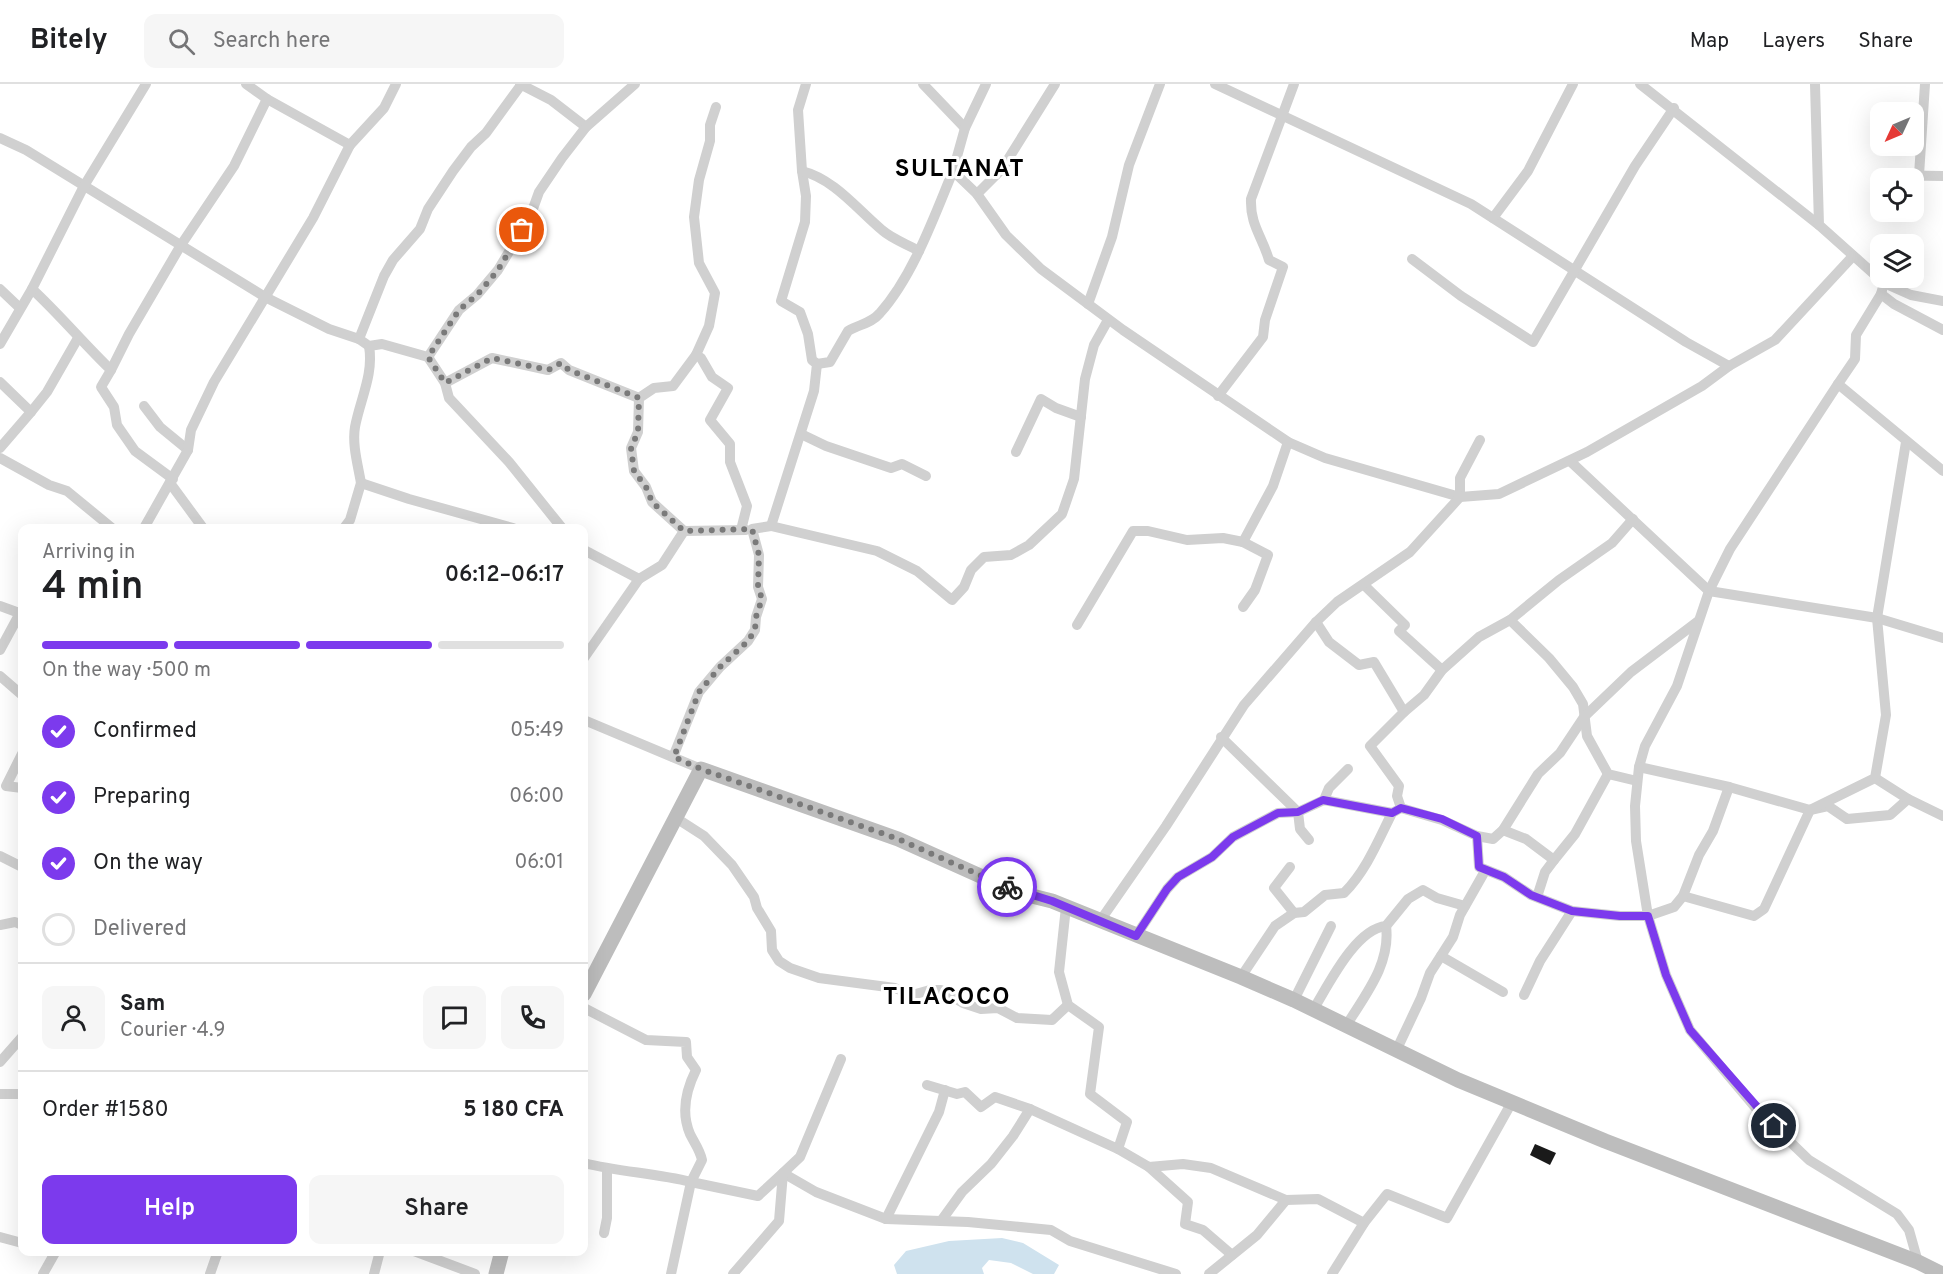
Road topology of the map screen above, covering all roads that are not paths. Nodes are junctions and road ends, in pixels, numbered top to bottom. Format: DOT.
graph roads {
  1 [pos="146,84"];
  2 [pos="246,84"];
  3 [pos="396,84"];
  4 [pos="521,84"];
  5 [pos="635,84"];
  6 [pos="806,84"];
  7 [pos="923,84"];
  8 [pos="986,84"];
  9 [pos="1055,84"];
  10 [pos="1160,84"];
  11 [pos="1215,84"];
  12 [pos="1294,84"];
  13 [pos="1573,84"];
  14 [pos="1640,84"];
  15 [pos="1815,84"];
  16 [pos="1925,84"];
  17 [pos="267,99"];
  18 [pos="716,107"];
  19 [pos="1674,108"];
  20 [pos="1282,114"];
  21 [pos="586,127"];
  22 [pos="965,128"];
  23 [pos="0,138"];
  24 [pos="350,146"];
  25 [pos="1919,168"];
  26 [pos="802,171"];
  27 [pos="953,171"];
  28 [pos="1924,175"];
  29 [pos="1943,176"];
  30 [pos="84,186"];
  31 [pos="977,194"];
  32 [pos="1492,218"];
  33 [pos="1820,225"];
  34 [pos="181,245"];
  35 [pos="919,251"];
  36 [pos="1853,256"];
  37 [pos="1412,260"];
  38 [pos="1576,271"];
  39 [pos="1870,271"];
  40 [pos="1883,288"];
  41 [pos="1895,288"];
  42 [pos="32,289"];
  43 [pos="0,290"];
  44 [pos="1881,294"];
  45 [pos="265,297"];
  46 [pos="1943,300"];
  47 [pos="1088,304"];
  48 [pos="20,308"];
  49 [pos="1108,320"];
  50 [pos="1943,330"];
  51 [pos="78,339"];
  52 [pos="359,339"];
  53 [pos="0,344"];
  54 [pos="369,346"];
  55 [pos="696,355"];
  56 [pos="428,357"];
  57 [pos="817,364"];
  58 [pos="1730,366"];
  59 [pos="111,370"];
  60 [pos="0,382"];
  61 [pos="445,383"];
  62 [pos="1838,384"];
  63 [pos="1218,396"];
  64 [pos="639,398"];
  65 [pos="144,406"];
  66 [pos="31,412"];
  67 [pos="1081,417"];
  68 [pos="801,434"];
  69 [pos="1480,440"];
  70 [pos="1288,442"];
  71 [pos="1906,442"];
  72 [pos="0,448"];
  73 [pos="188,450"];
  74 [pos="1016,452"];
  75 [pos="0,458"];
  76 [pos="1570,461"];
  77 [pos="1943,471"];
  78 [pos="926,476"];
  79 [pos="171,481"];
  80 [pos="361,483"];
  81 [pos="1460,497"];
  82 [pos="1633,519"];
  83 [pos="107,524"];
  84 [pos="146,524"];
  85 [pos="200,524"];
  86 [pos="347,524"];
  87 [pos="499,524"];
  88 [pos="559,524"];
  89 [pos="771,526"];
  90 [pos="747,529"];
  91 [pos="684,531"];
  92 [pos="1243,542"];
  93 [pos="588,552"];
  94 [pos="639,579"];
  95 [pos="1364,585"];
  96 [pos="1709,591"];
  97 [pos="0,606"];
  98 [pos="1243,607"];
  99 [pos="18,613"];
  100 [pos="1877,618"];
  101 [pos="18,619"];
  102 [pos="1510,620"];
  103 [pos="1698,621"];
  104 [pos="1316,622"];
  105 [pos="1077,625"];
  106 [pos="1943,638"];
  107 [pos="0,650"];
  108 [pos="588,652"];
  109 [pos="1442,670"];
  110 [pos="0,676"];
  111 [pos="18,692"];
  112 [pos="1404,712"];
  113 [pos="1584,717"];
  114 [pos="588,722"];
  115 [pos="1221,737"];
  116 [pos="674,757"];
  117 [pos="18,760"];
  118 [pos="1639,767"];
  119 [pos="701,769"];
  120 [pos="1348,769"];
  121 [pos="1608,774"];
  122 [pos="1875,778"];
  123 [pos="1637,781"];
  124 [pos="3,784"];
  125 [pos="18,787"];
  126 [pos="1729,787"];
  127 [pos="0,797"];
  128 [pos="1908,799"];
  129 [pos="1323,800"];
  130 [pos="1396,810"];
  131 [pos="1810,810"];
  132 [pos="1298,812"];
  133 [pos="1943,816"];
  134 [pos="676,818"];
  135 [pos="1503,830"];
  136 [pos="1477,836"];
  137 [pos="1309,840"];
  138 [pos="0,856"];
  139 [pos="1554,860"];
  140 [pos="18,865"];
  141 [pos="1290,867"];
  142 [pos="1485,871"];
  143 [pos="1683,896"];
  144 [pos="1537,897"];
  145 [pos="1465,906"];
  146 [pos="1066,907"];
  147 [pos="1572,911"];
  148 [pos="1294,913"];
  149 [pos="1648,916"];
  150 [pos="1100,921"];
  151 [pos="18,923"];
  152 [pos="0,925"];
  153 [pos="1331,926"];
  154 [pos="1386,926"];
  155 [pos="1136,936"];
  156 [pos="1441,956"];
  157 [pos="1241,977"];
  158 [pos="588,986"];
  159 [pos="1503,992"];
  160 [pos="1524,995"];
  161 [pos="1294,1000"];
  162 [pos="1068,1005"];
  163 [pos="588,1010"];
  164 [pos="1313,1010"];
  165 [pos="1346,1026"];
  166 [pos="18,1042"];
  167 [pos="1396,1051"];
  168 [pos="840,1059"];
  169 [pos="0,1062"];
  170 [pos="927,1085"];
  171 [pos="945,1090"];
  172 [pos="0,1094"];
  173 [pos="18,1094"];
  174 [pos="1512,1102"];
  175 [pos="1030,1109"];
  176 [pos="1119,1149"];
  177 [pos="588,1164"];
  178 [pos="1149,1167"];
  179 [pos="607,1169"];
  180 [pos="783,1173"];
  181 [pos="691,1182"];
  182 [pos="1286,1200"];
  183 [pos="886,1219"];
  184 [pos="941,1221"];
  185 [pos="1364,1223"];
  186 [pos="604,1233"];
  187 [pos="0,1237"];
  188 [pos="18,1242"];
  189 [pos="1232,1255"];
  190 [pos="51,1256"];
  191 [pos="216,1256"];
  192 [pos="379,1256"];
  193 [pos="427,1256"];
  194 [pos="501,1256"];
  195 [pos="1918,1262"];
  196 [pos="43,1274"];
  197 [pos="210,1274"];
  198 [pos="374,1274"];
  199 [pos="475,1274"];
  200 [pos="496,1274"];
  201 [pos="671,1274"];
  202 [pos="733,1274"];
  203 [pos="1176,1274"];
  204 [pos="1209,1274"];
  205 [pos="1332,1274"];
  206 [pos="1942,1274"];
  1 -- 30 [label="street"];
  2 -- 17 [label="street"];
  3 -- 24 [label="street"];
  4 -- 21 [label="street"];
  4 -- 52 [label="street"];
  5 -- 21 [label="street"];
  6 -- 26 [label="street"];
  7 -- 22 [label="street"];
  8 -- 22 [label="street"];
  9 -- 31 [label="street"];
  10 -- 47 [label="street"];
  11 -- 20 [label="street"];
  12 -- 20 [label="street"];
  13 -- 32 [label="street"];
  14 -- 19 [label="street"];
  15 -- 33 [label="street"];
  16 -- 25 [label="street"];
  17 -- 24 [label="street"];
  17 -- 34 [label="street"];
  18 -- 55 [label="street"];
  19 -- 33 [label="street"];
  19 -- 38 [label="street"];
  20 -- 32 [label="street"];
  20 -- 63 [label="street"];
  21 -- 56 [label="street"];
  22 -- 27 [label="street"];
  23 -- 30 [label="street"];
  24 -- 45 [label="street"];
  26 -- 35 [label="street"];
  26 -- 57 [label="street"];
  27 -- 31 [label="street"];
  27 -- 35 [label="street"];
  28 -- 29 [label="street"];
  30 -- 34 [label="street"];
  30 -- 42 [label="street"];
  31 -- 47 [label="street"];
  32 -- 38 [label="street"];
  33 -- 36 [label="street"];
  34 -- 45 [label="street"];
  34 -- 59 [label="street"];
  35 -- 57 [label="street"];
  36 -- 39 [label="street"];
  36 -- 58 [label="street"];
  37 -- 38 [label="street"];
  38 -- 58 [label="street"];
  40 -- 44 [label="street"];
  41 -- 46 [label="street"];
  42 -- 48 [label="street"];
  42 -- 51 [label="street"];
  43 -- 48 [label="street"];
  44 -- 50 [label="street"];
  44 -- 62 [label="street"];
  45 -- 52 [label="street"];
  45 -- 73 [label="street"];
  47 -- 49 [label="street"];
  48 -- 53 [label="street"];
  49 -- 63 [label="street"];
  49 -- 67 [label="street"];
  51 -- 59 [label="street"];
  51 -- 66 [label="street"];
  52 -- 54 [label="street"];
  54 -- 56 [label="street"];
  54 -- 80 [label="street"];
  55 -- 64 [label="street"];
  55 -- 90 [label="street"];
  56 -- 61 [label="street"];
  57 -- 68 [label="street"];
  58 -- 76 [label="street"];
  59 -- 79 [label="street"];
  60 -- 66 [label="street"];
  61 -- 64 [label="street"];
  61 -- 88 [label="street"];
  62 -- 71 [label="street"];
  62 -- 96 [label="street"];
  63 -- 70 [label="street"];
  64 -- 91 [label="street"];
  65 -- 73 [label="street"];
  66 -- 72 [label="street"];
  67 -- 74 [label="street"];
  67 -- 89 [label="street"];
  68 -- 78 [label="street"];
  68 -- 89 [label="street"];
  69 -- 81 [label="street"];
  70 -- 81 [label="street"];
  70 -- 92 [label="street"];
  71 -- 77 [label="street"];
  71 -- 100 [label="street"];
  73 -- 79 [label="street"];
  75 -- 83 [label="street"];
  76 -- 81 [label="street"];
  76 -- 82 [label="street"];
  79 -- 84 [label="street"];
  79 -- 85 [label="street"];
  80 -- 86 [label="street"];
  80 -- 87 [label="street"];
  81 -- 95 [label="street"];
  82 -- 96 [label="street"];
  82 -- 102 [label="street"];
  89 -- 90 [label="street"];
  90 -- 91 [label="street"];
  90 -- 116 [label="street"];
  91 -- 94 [label="street"];
  92 -- 98 [label="street"];
  92 -- 105 [label="street"];
  93 -- 94 [label="street"];
  94 -- 108 [label="street"];
  95 -- 104 [label="street"];
  95 -- 109 [label="street"];
  96 -- 100 [label="street"];
  96 -- 103 [label="street"];
  97 -- 99 [label="street"];
  100 -- 106 [label="street"];
  100 -- 122 [label="street"];
  101 -- 107 [label="street"];
  102 -- 109 [label="street"];
  102 -- 113 [label="street"];
  103 -- 113 [label="street"];
  103 -- 118 [label="street"];
  104 -- 112 [label="street"];
  104 -- 115 [label="street"];
  109 -- 112 [label="street"];
  110 -- 111 [label="street"];
  112 -- 130 [label="street"];
  113 -- 121 [label="street"];
  113 -- 135 [label="street"];
  114 -- 116 [label="street"];
  115 -- 132 [label="street"];
  115 -- 150 [label="street"];
  116 -- 119 [label="street"];
  117 -- 124 [label="street"];
  118 -- 123 [label="street"];
  118 -- 126 [label="street"];
  119 -- 134 [label="street"];
  119 -- 146 [label="street"];
  120 -- 129 [label="street"];
  121 -- 123 [label="street"];
  121 -- 139 [label="street"];
  122 -- 128 [label="street"];
  122 -- 131 [label="street"];
  123 -- 149 [label="street"];
  124 -- 125 [label="street"];
  124 -- 127 [label="street"];
  126 -- 131 [label="street"];
  126 -- 143 [label="street"];
  128 -- 131 [label="street"];
  128 -- 133 [label="street"];
  129 -- 130 [label="street"];
  129 -- 132 [label="street"];
  130 -- 136 [label="street"];
  130 -- 148 [label="street"];
  131 -- 143 [label="street"];
  132 -- 137 [label="street"];
  132 -- 155 [label="street"];
  134 -- 158 [label="street"];
  134 -- 162 [label="street"];
  135 -- 136 [label="street"];
  135 -- 139 [label="street"];
  136 -- 142 [label="street"];
  138 -- 140 [label="street"];
  139 -- 144 [label="street"];
  141 -- 148 [label="street"];
  142 -- 144 [label="street"];
  142 -- 145 [label="street"];
  143 -- 149 [label="street"];
  144 -- 147 [label="street"];
  145 -- 154 [label="street"];
  145 -- 156 [label="street"];
  146 -- 150 [label="street"];
  146 -- 162 [label="street"];
  147 -- 149 [label="street"];
  147 -- 160 [label="street"];
  148 -- 157 [label="street"];
  149 -- 195 [label="street"];
  150 -- 155 [label="street"];
  151 -- 152 [label="street"];
  153 -- 161 [label="street"];
  154 -- 164 [label="street"];
  154 -- 165 [label="street"];
  155 -- 157 [label="street"];
  156 -- 159 [label="street"];
  156 -- 167 [label="street"];
  157 -- 161 [label="street"];
  161 -- 164 [label="street"];
  162 -- 176 [label="street"];
  163 -- 181 [label="street"];
  164 -- 165 [label="street"];
  165 -- 167 [label="street"];
  166 -- 169 [label="street"];
  167 -- 174 [label="street"];
  168 -- 180 [label="street"];
  170 -- 171 [label="street"];
  171 -- 175 [label="street"];
  171 -- 183 [label="street"];
  172 -- 173 [label="street"];
  174 -- 185 [label="street"];
  174 -- 195 [label="street"];
  175 -- 176 [label="street"];
  175 -- 184 [label="street"];
  176 -- 178 [label="street"];
  177 -- 179 [label="street"];
  178 -- 182 [label="street"];
  178 -- 189 [label="street"];
  179 -- 181 [label="street"];
  179 -- 186 [label="street"];
  180 -- 181 [label="street"];
  180 -- 183 [label="street"];
  180 -- 202 [label="street"];
  181 -- 201 [label="street"];
  182 -- 185 [label="street"];
  182 -- 189 [label="street"];
  183 -- 184 [label="street"];
  184 -- 203 [label="street"];
  185 -- 205 [label="street"];
  187 -- 188 [label="street"];
  189 -- 204 [label="street"];
  190 -- 196 [label="street"];
  191 -- 197 [label="street"];
  192 -- 198 [label="street"];
  193 -- 199 [label="street"];
  194 -- 200 [label="street"];
  195 -- 206 [label="street"];
}
